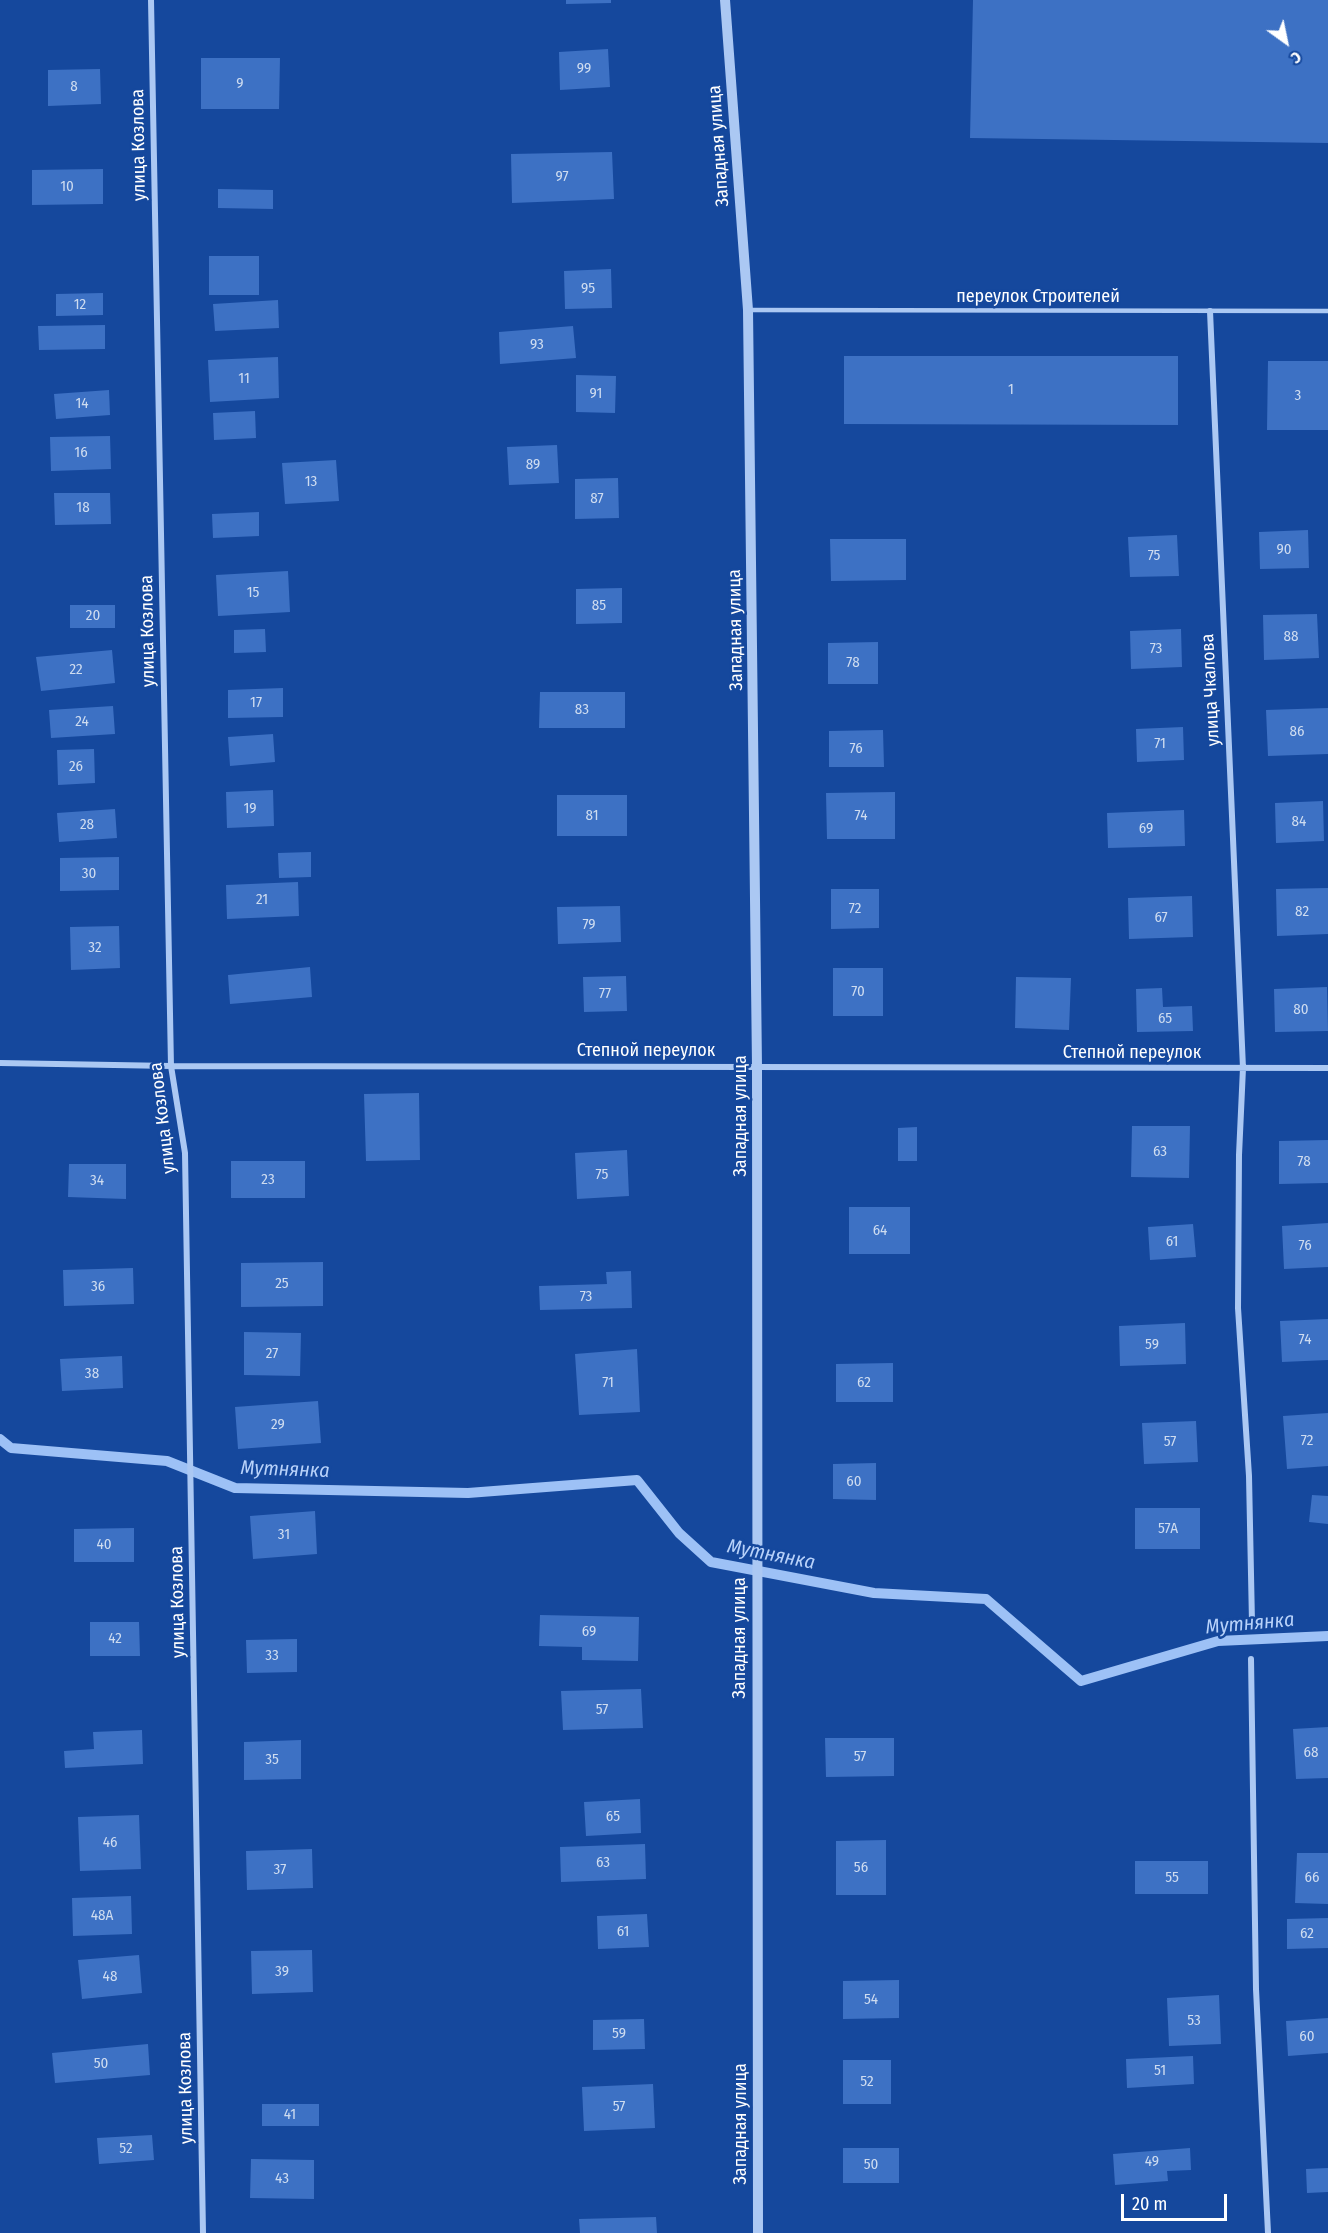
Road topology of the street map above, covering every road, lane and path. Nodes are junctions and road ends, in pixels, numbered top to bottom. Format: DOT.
graph roads {
  1 [pos="151,0"];
  2 [pos="725,0"];
  3 [pos="748,310"];
  4 [pos="1210,311"];
  5 [pos="1328,311"];
  6 [pos="0,1063"];
  7 [pos="171,1066"];
  8 [pos="757,1066"];
  9 [pos="1243,1068"];
  10 [pos="1328,1068"];
  11 [pos="1252,1623"];
  12 [pos="1251,1659"];
  13 [pos="203,2233"];
  14 [pos="758,2233"];
  15 [pos="1268,2233"];
  1 -- 7 [label="street, улица Козлова"];
  2 -- 3 [label="street, Западная улица"];
  3 -- 4 [label="lane, переулок Строителей"];
  3 -- 8 [label="street, Западная улица"];
  4 -- 5 [label="lane, переулок Строителей"];
  4 -- 9 [label="street, улица Чкалова"];
  6 -- 7 [label="street, Степной переулок"];
  7 -- 8 [label="street, Степной переулок"];
  7 -- 13 [label="street, улица Козлова"];
  8 -- 9 [label="street, Степной переулок"];
  8 -- 14 [label="street, Западная улица"];
  9 -- 10 [label="street, Степной переулок"];
  9 -- 11 [label="street, улица Чкалова"];
  12 -- 15 [label="street"];
}
